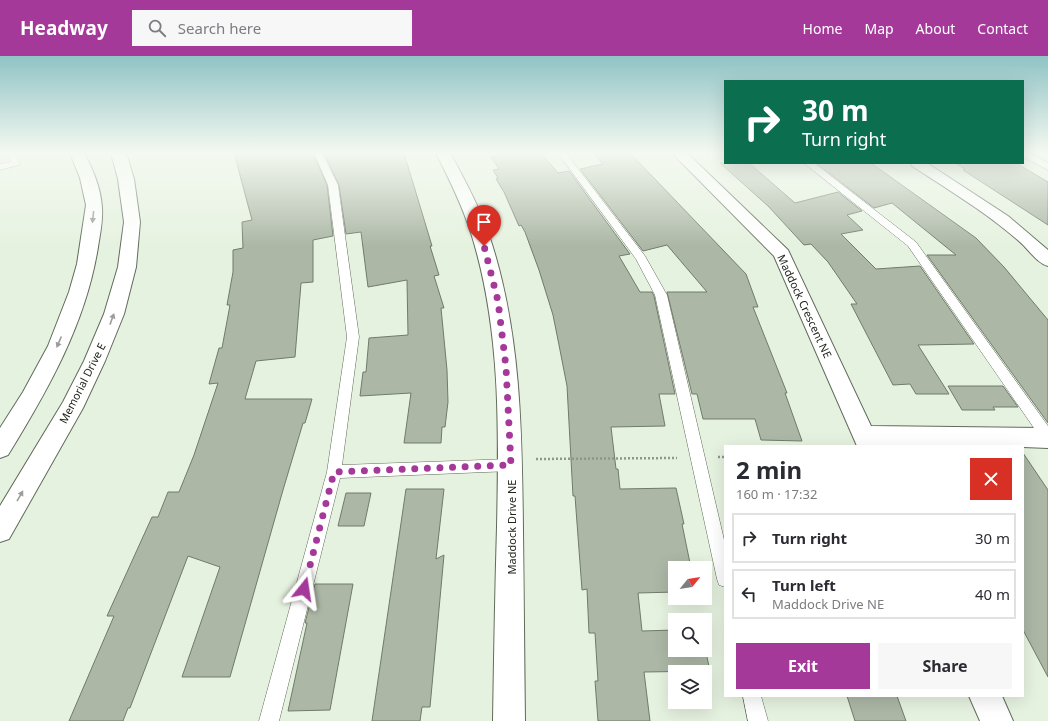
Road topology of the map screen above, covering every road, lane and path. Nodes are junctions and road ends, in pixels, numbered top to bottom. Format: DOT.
graph roads {
  1 [pos="89,184"];
  2 [pos="128,184"];
  3 [pos="333,184"];
  4 [pos="459,184"];
  5 [pos="585,184"];
  6 [pos="711,184"];
  7 [pos="835,184"];
  8 [pos="948,184"];
  9 [pos="1048,260"];
  10 [pos="1048,438"];
  11 [pos="867,441"];
  12 [pos="0,448"];
  13 [pos="724,457"];
  14 [pos="697,458"];
  15 [pos="511,465"];
  16 [pos="334,472"];
  17 [pos="0,530"];
  18 [pos="724,575"];
  19 [pos="752,697"];
  20 [pos="985,697"];
  21 [pos="269,721"];
  22 [pos="509,721"];
  23 [pos="758,721"];
  24 [pos="997,721"];
  1 -- 12 [label="street, one-way"];
  17 -- 2 [label="street, Memorial Drive E, one-way"];
  3 -- 16 [label="lane"];
  4 -- 15 [label="street, Maddock Drive NE"];
  5 -- 14 [label="lane"];
  6 -- 11 [label="street, Maddock Crescent NE"];
  7 -- 10 [label="lane"];
  8 -- 9 [label="street"];
  10 -- 11 [label="street"];
  13 -- 14 [label="path"];
  14 -- 15 [label="path"];
  14 -- 18 [label="lane"];
  15 -- 16 [label="lane"];
  15 -- 22 [label="street, Maddock Drive NE"];
  16 -- 21 [label="lane"];
  19 -- 23 [label="lane"];
  20 -- 24 [label="street"];
}
